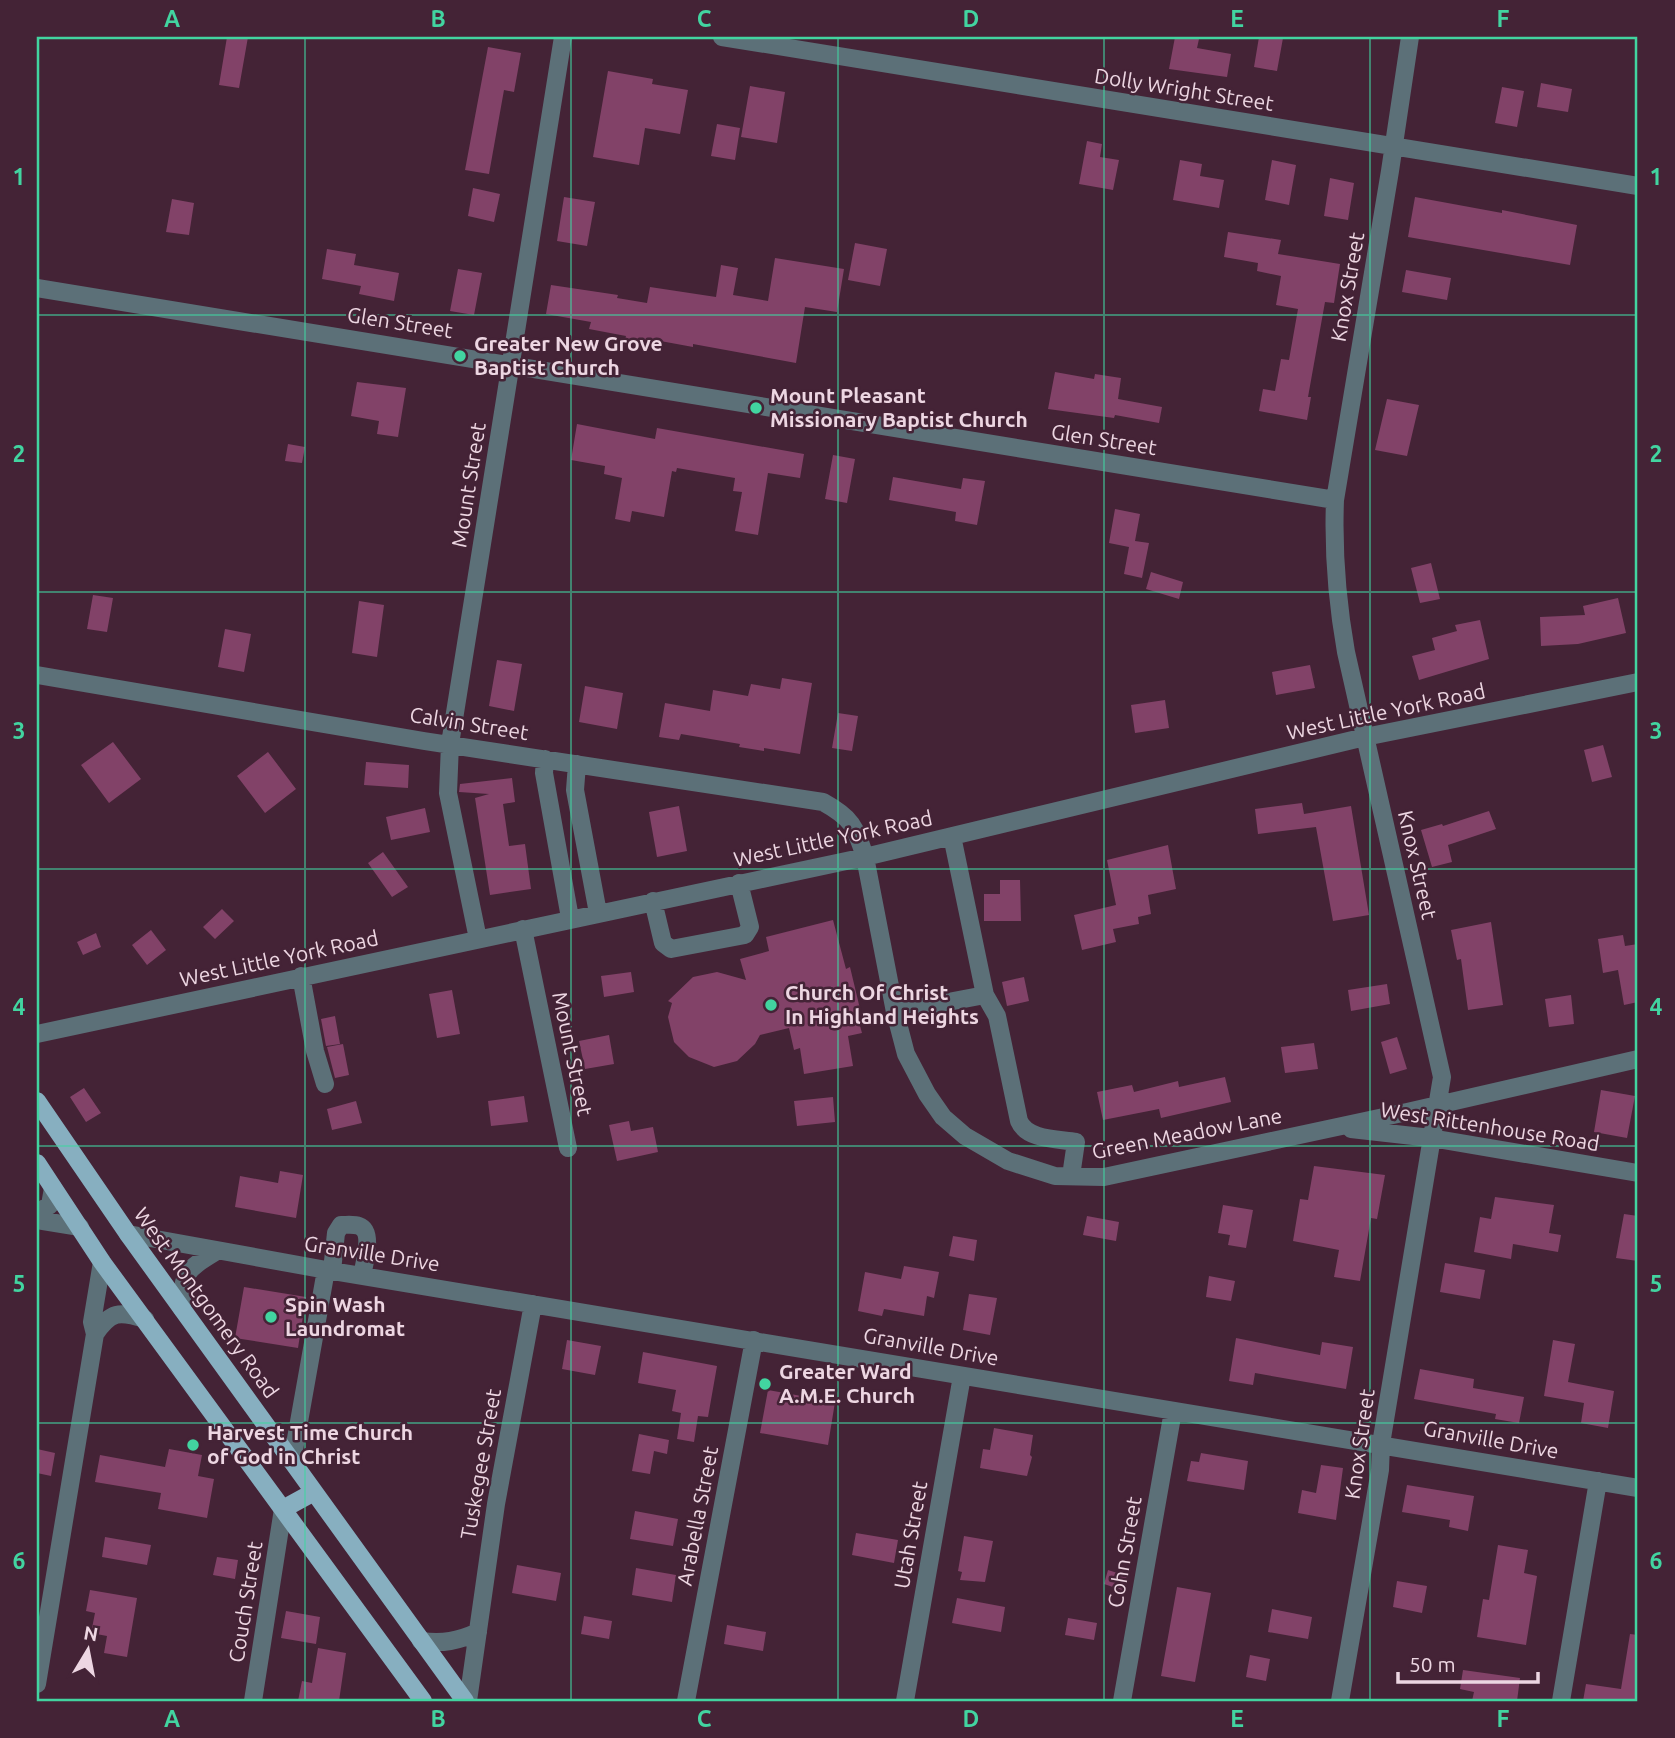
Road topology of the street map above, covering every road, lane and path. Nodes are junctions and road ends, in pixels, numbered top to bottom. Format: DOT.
graph roads {
  1 [pos="563,37"];
  2 [pos="722,37"];
  3 [pos="1410,37"];
  4 [pos="1393,147"];
  5 [pos="1638,186"];
  6 [pos="37,288"];
  7 [pos="512,365"];
  8 [pos="1335,500"];
  9 [pos="37,675"];
  10 [pos="1638,682"];
  11 [pos="1365,737"];
  12 [pos="450,744"];
  13 [pos="545,759"];
  14 [pos="577,764"];
  15 [pos="952,836"];
  16 [pos="865,857"];
  17 [pos="739,883"];
  18 [pos="653,901"];
  19 [pos="598,913"];
  20 [pos="570,918"];
  21 [pos="523,929"];
  22 [pos="478,939"];
  23 [pos="301,976"];
  24 [pos="985,995"];
  25 [pos="895,1012"];
  26 [pos="37,1034"];
  27 [pos="1638,1059"];
  28 [pos="325,1084"];
  29 [pos="37,1101"];
  30 [pos="1437,1105"];
  31 [pos="1334,1127"];
  32 [pos="1432,1138"];
  33 [pos="568,1148"];
  34 [pos="37,1163"];
  35 [pos="1638,1173"];
  36 [pos="1071,1177"];
  37 [pos="54,1188"];
  38 [pos="37,1213"];
  39 [pos="37,1220"];
  40 [pos="80,1227"];
  41 [pos="128,1234"];
  42 [pos="217,1251"];
  43 [pos="102,1262"];
  44 [pos="329,1270"];
  45 [pos="362,1276"];
  46 [pos="533,1304"];
  47 [pos="182,1309"];
  48 [pos="145,1320"];
  49 [pos="94,1334"];
  50 [pos="754,1340"];
  51 [pos="962,1376"];
  52 [pos="1173,1410"];
  53 [pos="1381,1444"];
  54 [pos="292,1461"];
  55 [pos="1598,1481"];
  56 [pos="1638,1488"];
  57 [pos="314,1492"];
  58 [pos="283,1509"];
  59 [pos="478,1632"];
  60 [pos="421,1641"];
  61 [pos="37,1684"];
  62 [pos="253,1701"];
  63 [pos="423,1701"];
  64 [pos="466,1701"];
  65 [pos="686,1701"];
  66 [pos="905,1701"];
  67 [pos="1122,1701"];
  68 [pos="1340,1701"];
  69 [pos="1561,1701"];
  1 -- 7 [label="street, Mount Street"];
  2 -- 4 [label="street, Dolly Wright Street"];
  3 -- 4 [label="street, Knox Street"];
  4 -- 5 [label="street, Dolly Wright Street"];
  4 -- 8 [label="street, Knox Street"];
  6 -- 7 [label="street, Glen Street"];
  7 -- 8 [label="street, Glen Street"];
  7 -- 12 [label="street, Mount Street"];
  8 -- 11 [label="street, Knox Street"];
  9 -- 12 [label="street, Calvin Street"];
  10 -- 11 [label="street, West Little York Road"];
  11 -- 15 [label="street, West Little York Road"];
  11 -- 30 [label="street, Knox Street"];
  12 -- 13 [label="street, Calvin Street"];
  12 -- 22 [label="street, Mount Street"];
  13 -- 14 [label="street, Calvin Street"];
  13 -- 20 [label="street"];
  14 -- 16 [label="street, Calvin Street"];
  14 -- 19 [label="street"];
  15 -- 16 [label="street, West Little York Road"];
  15 -- 24 [label="street"];
  16 -- 17 [label="street, West Little York Road"];
  16 -- 25 [label="street, Green Meadow Lane"];
  17 -- 18 [label="street, West Little York Road"];
  17 -- 18 [label="street"];
  18 -- 19 [label="street, West Little York Road"];
  19 -- 20 [label="street, West Little York Road"];
  20 -- 21 [label="street, West Little York Road"];
  21 -- 22 [label="street, West Little York Road"];
  21 -- 33 [label="street, Mount Street"];
  22 -- 23 [label="street, West Little York Road"];
  23 -- 26 [label="street, West Little York Road"];
  23 -- 28 [label="street"];
  24 -- 25 [label="street"];
  24 -- 36 [label="street"];
  25 -- 36 [label="street, Green Meadow Lane"];
  27 -- 30 [label="street, Green Meadow Lane"];
  29 -- 41 [label="main road, West Montgomery Road"];
  30 -- 31 [label="street, Green Meadow Lane"];
  30 -- 32 [label="street, Knox Street"];
  31 -- 32 [label="street, West Rittenhouse Road"];
  31 -- 36 [label="street, Green Meadow Lane"];
  32 -- 35 [label="street, West Rittenhouse Road"];
  32 -- 53 [label="street, Knox Street"];
  34 -- 37 [label="main road"];
  37 -- 38 [label="street"];
  37 -- 40 [label="main road"];
  39 -- 40 [label="street"];
  40 -- 43 [label="main road"];
  41 -- 42 [label="street, Granville Drive"];
  41 -- 47 [label="main road, West Montgomery Road"];
  42 -- 44 [label="street, Granville Drive"];
  42 -- 47 [label="street"];
  43 -- 48 [label="main road"];
  43 -- 49 [label="street"];
  44 -- 45 [label="street, Granville Drive"];
  44 -- 45 [label="street"];
  44 -- 54 [label="street"];
  45 -- 46 [label="street, Granville Drive"];
  46 -- 50 [label="street, Granville Drive"];
  46 -- 59 [label="street, Tuskegee Street"];
  47 -- 54 [label="main road, West Montgomery Road"];
  48 -- 49 [label="street"];
  48 -- 58 [label="main road"];
  49 -- 61 [label="street"];
  50 -- 51 [label="street, Granville Drive"];
  50 -- 65 [label="street, Arabella Street"];
  51 -- 52 [label="street, Granville Drive"];
  51 -- 66 [label="street, Utah Street"];
  52 -- 53 [label="street, Granville Drive"];
  52 -- 67 [label="street, Cohn Street"];
  53 -- 55 [label="street, Granville Drive"];
  53 -- 68 [label="street, Knox Street"];
  54 -- 57 [label="main road, West Montgomery Road"];
  55 -- 56 [label="street, Granville Drive"];
  55 -- 69 [label="street"];
  57 -- 58 [label="main road"];
  57 -- 60 [label="main road, West Montgomery Road"];
  58 -- 62 [label="street, Couch Street"];
  58 -- 63 [label="main road"];
  59 -- 60 [label="street"];
  59 -- 64 [label="street, Tuskegee Street"];
  60 -- 64 [label="main road, West Montgomery Road"];
}
